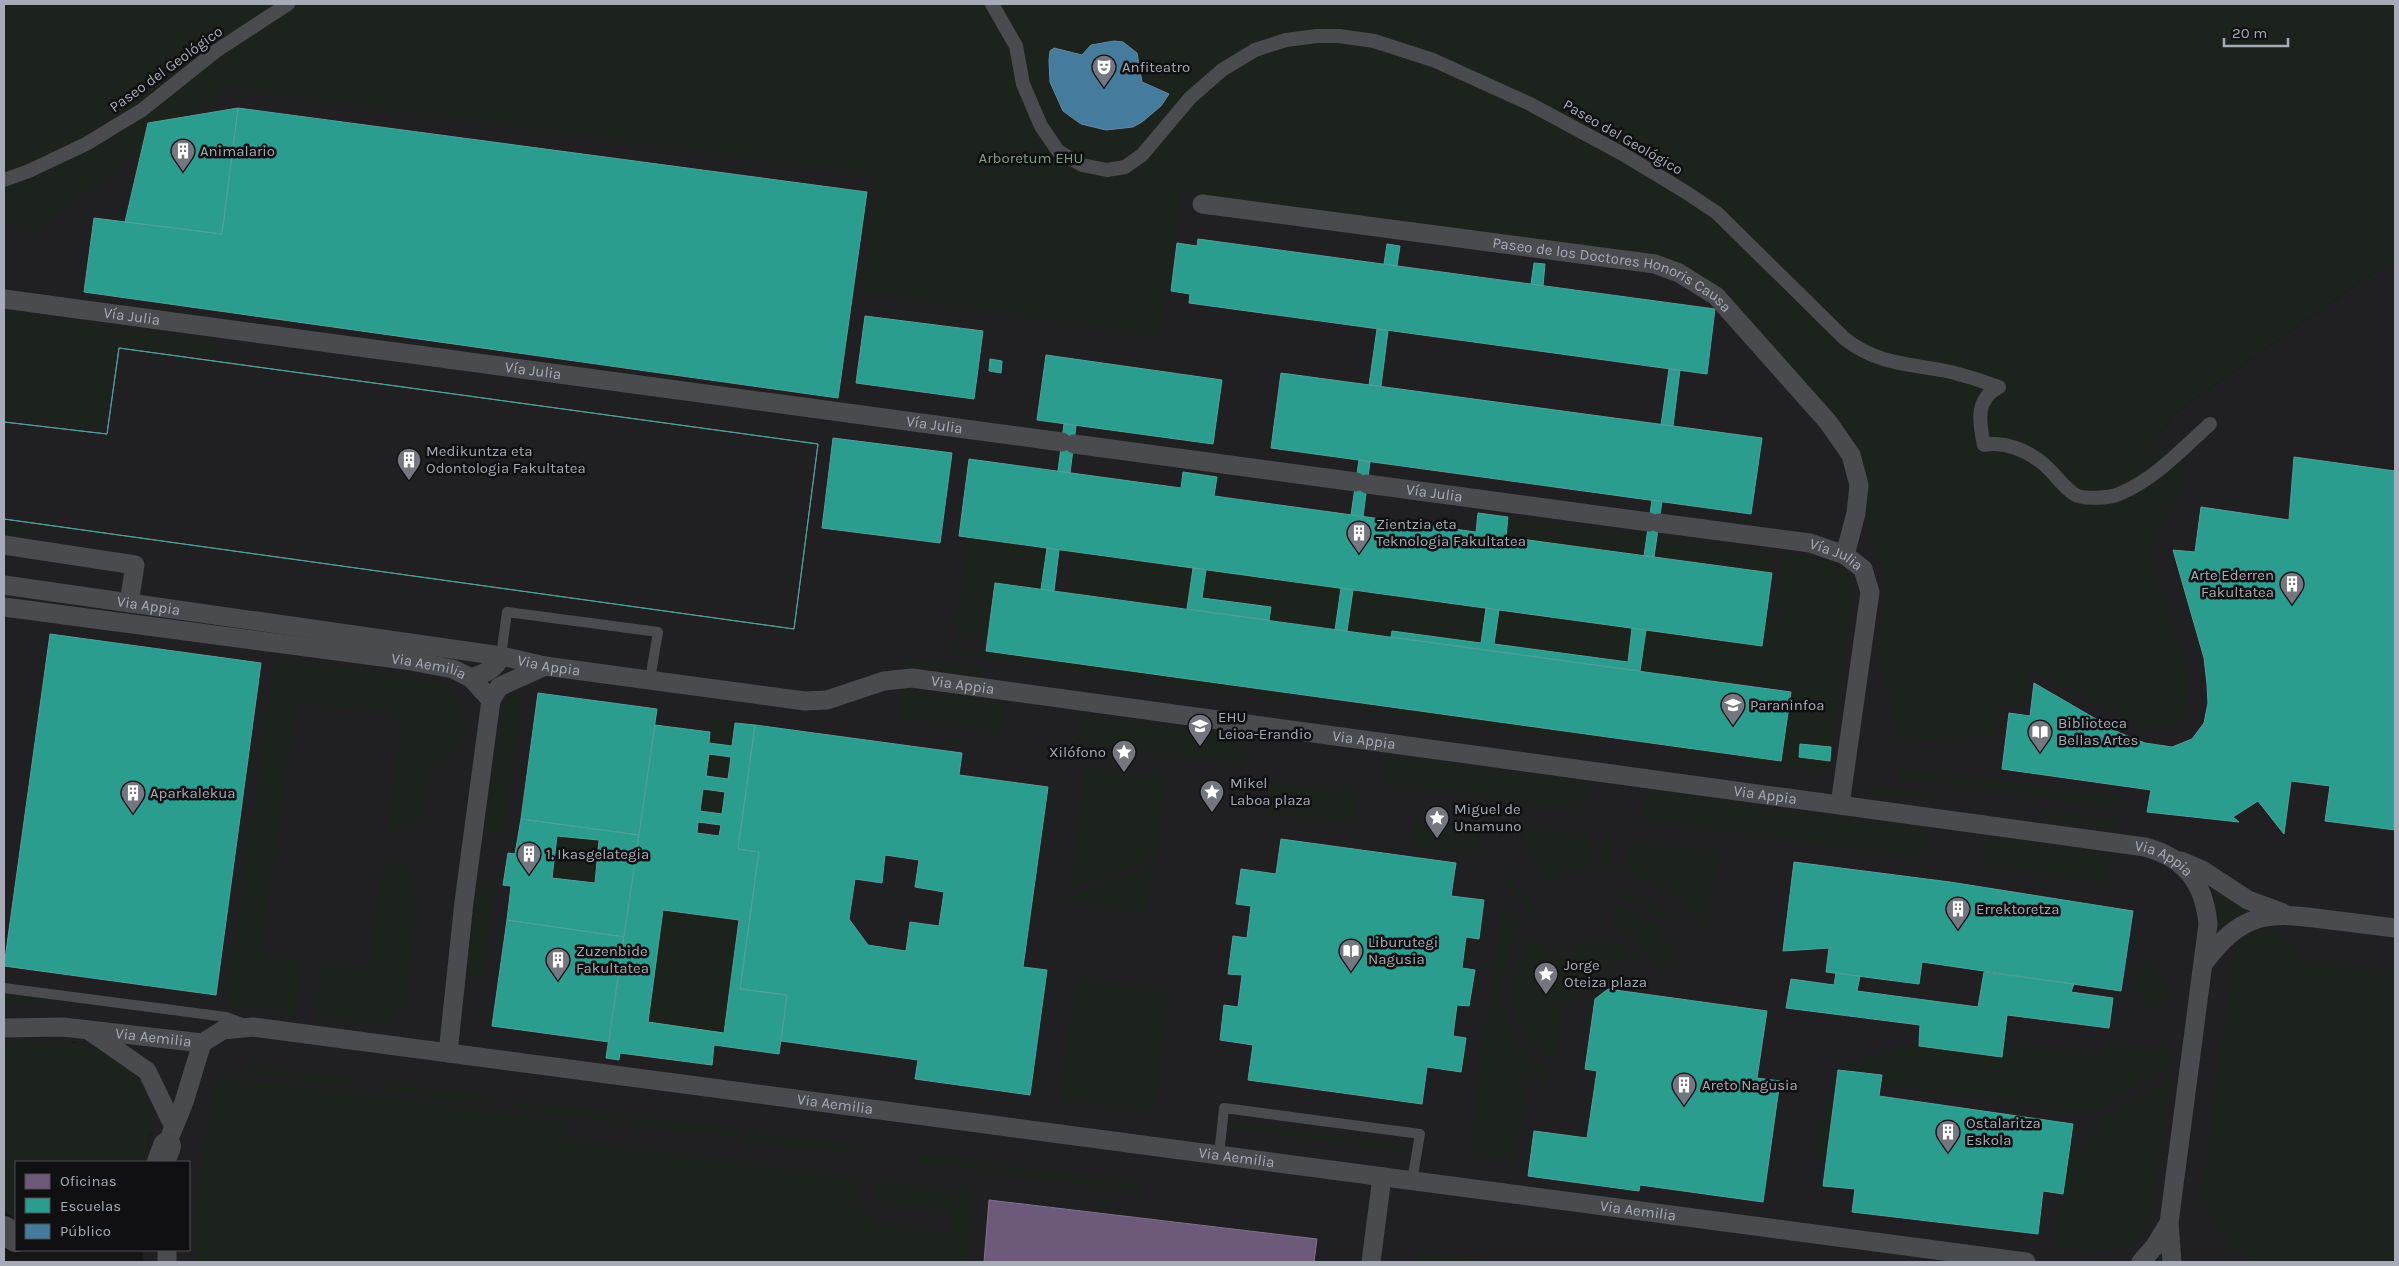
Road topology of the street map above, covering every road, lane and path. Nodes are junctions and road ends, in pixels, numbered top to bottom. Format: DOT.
graph roads {
  1 [pos="288,4"];
  2 [pos="992,4"];
  3 [pos="4,180"];
  4 [pos="1202,204"];
  5 [pos="4,299"];
  6 [pos="2210,424"];
  7 [pos="4,545"];
  8 [pos="1845,555"];
  9 [pos="4,585"];
  10 [pos="129,603"];
  11 [pos="4,607"];
  12 [pos="501,656"];
  13 [pos="545,666"];
  14 [pos="471,678"];
  15 [pos="650,679"];
  16 [pos="491,700"];
  17 [pos="1840,806"];
  18 [pos="2173,858"];
  19 [pos="2286,914"];
  20 [pos="2395,928"];
  21 [pos="2203,964"];
  22 [pos="4,988"];
  23 [pos="253,1027"];
  24 [pos="4,1028"];
  25 [pos="89,1032"];
  26 [pos="202,1043"];
  27 [pos="448,1053"];
  28 [pos="168,1149"];
  29 [pos="1219,1155"];
  30 [pos="1382,1177"];
  31 [pos="1412,1181"];
  32 [pos="2169,1222"];
  33 [pos="4,1230"];
  34 [pos="15,1237"];
  35 [pos="1370,1262"];
  36 [pos="2026,1262"];
  37 [pos="2141,1262"];
  38 [pos="2172,1262"];
  1 -- 3 [label="street, Paseo del Geológico"];
  2 -- 6 [label="street, Paseo del Geológico"];
  4 -- 8 [label="street, Paseo de los Doctores Honoris Causa"];
  5 -- 8 [label="street, Vía Julia"];
  7 -- 10 [label="street"];
  8 -- 17 [label="street, Vía Julia"];
  9 -- 10 [label="street, Via Appia"];
  10 -- 12 [label="street, Via Appia"];
  11 -- 14 [label="street, Via Aemilia"];
  12 -- 13 [label="street, Via Appia"];
  12 -- 14 [label="street"];
  12 -- 15 [label="lane"];
  13 -- 15 [label="street, Via Appia"];
  13 -- 16 [label="street"];
  14 -- 16 [label="street, Via Aemilia"];
  15 -- 17 [label="street, Via Appia"];
  16 -- 27 [label="street"];
  17 -- 18 [label="street, Via Appia"];
  18 -- 19 [label="street"];
  18 -- 21 [label="street, Via Appia"];
  19 -- 20 [label="street"];
  19 -- 21 [label="street"];
  21 -- 32 [label="street, Via Appia"];
  22 -- 23 [label="lane"];
  23 -- 26 [label="street, Via Aemilia"];
  23 -- 27 [label="street, Via Aemilia"];
  24 -- 25 [label="street, Via Aemilia"];
  25 -- 26 [label="street, Via Aemilia"];
  25 -- 28 [label="street"];
  26 -- 28 [label="street"];
  27 -- 29 [label="street, Via Aemilia"];
  29 -- 30 [label="street, Via Aemilia"];
  29 -- 31 [label="lane"];
  30 -- 31 [label="street, Via Aemilia"];
  30 -- 35 [label="street"];
  31 -- 36 [label="street, Via Aemilia"];
  32 -- 37 [label="street"];
  32 -- 38 [label="street"];
  33 -- 34 [label="main road"];
}
